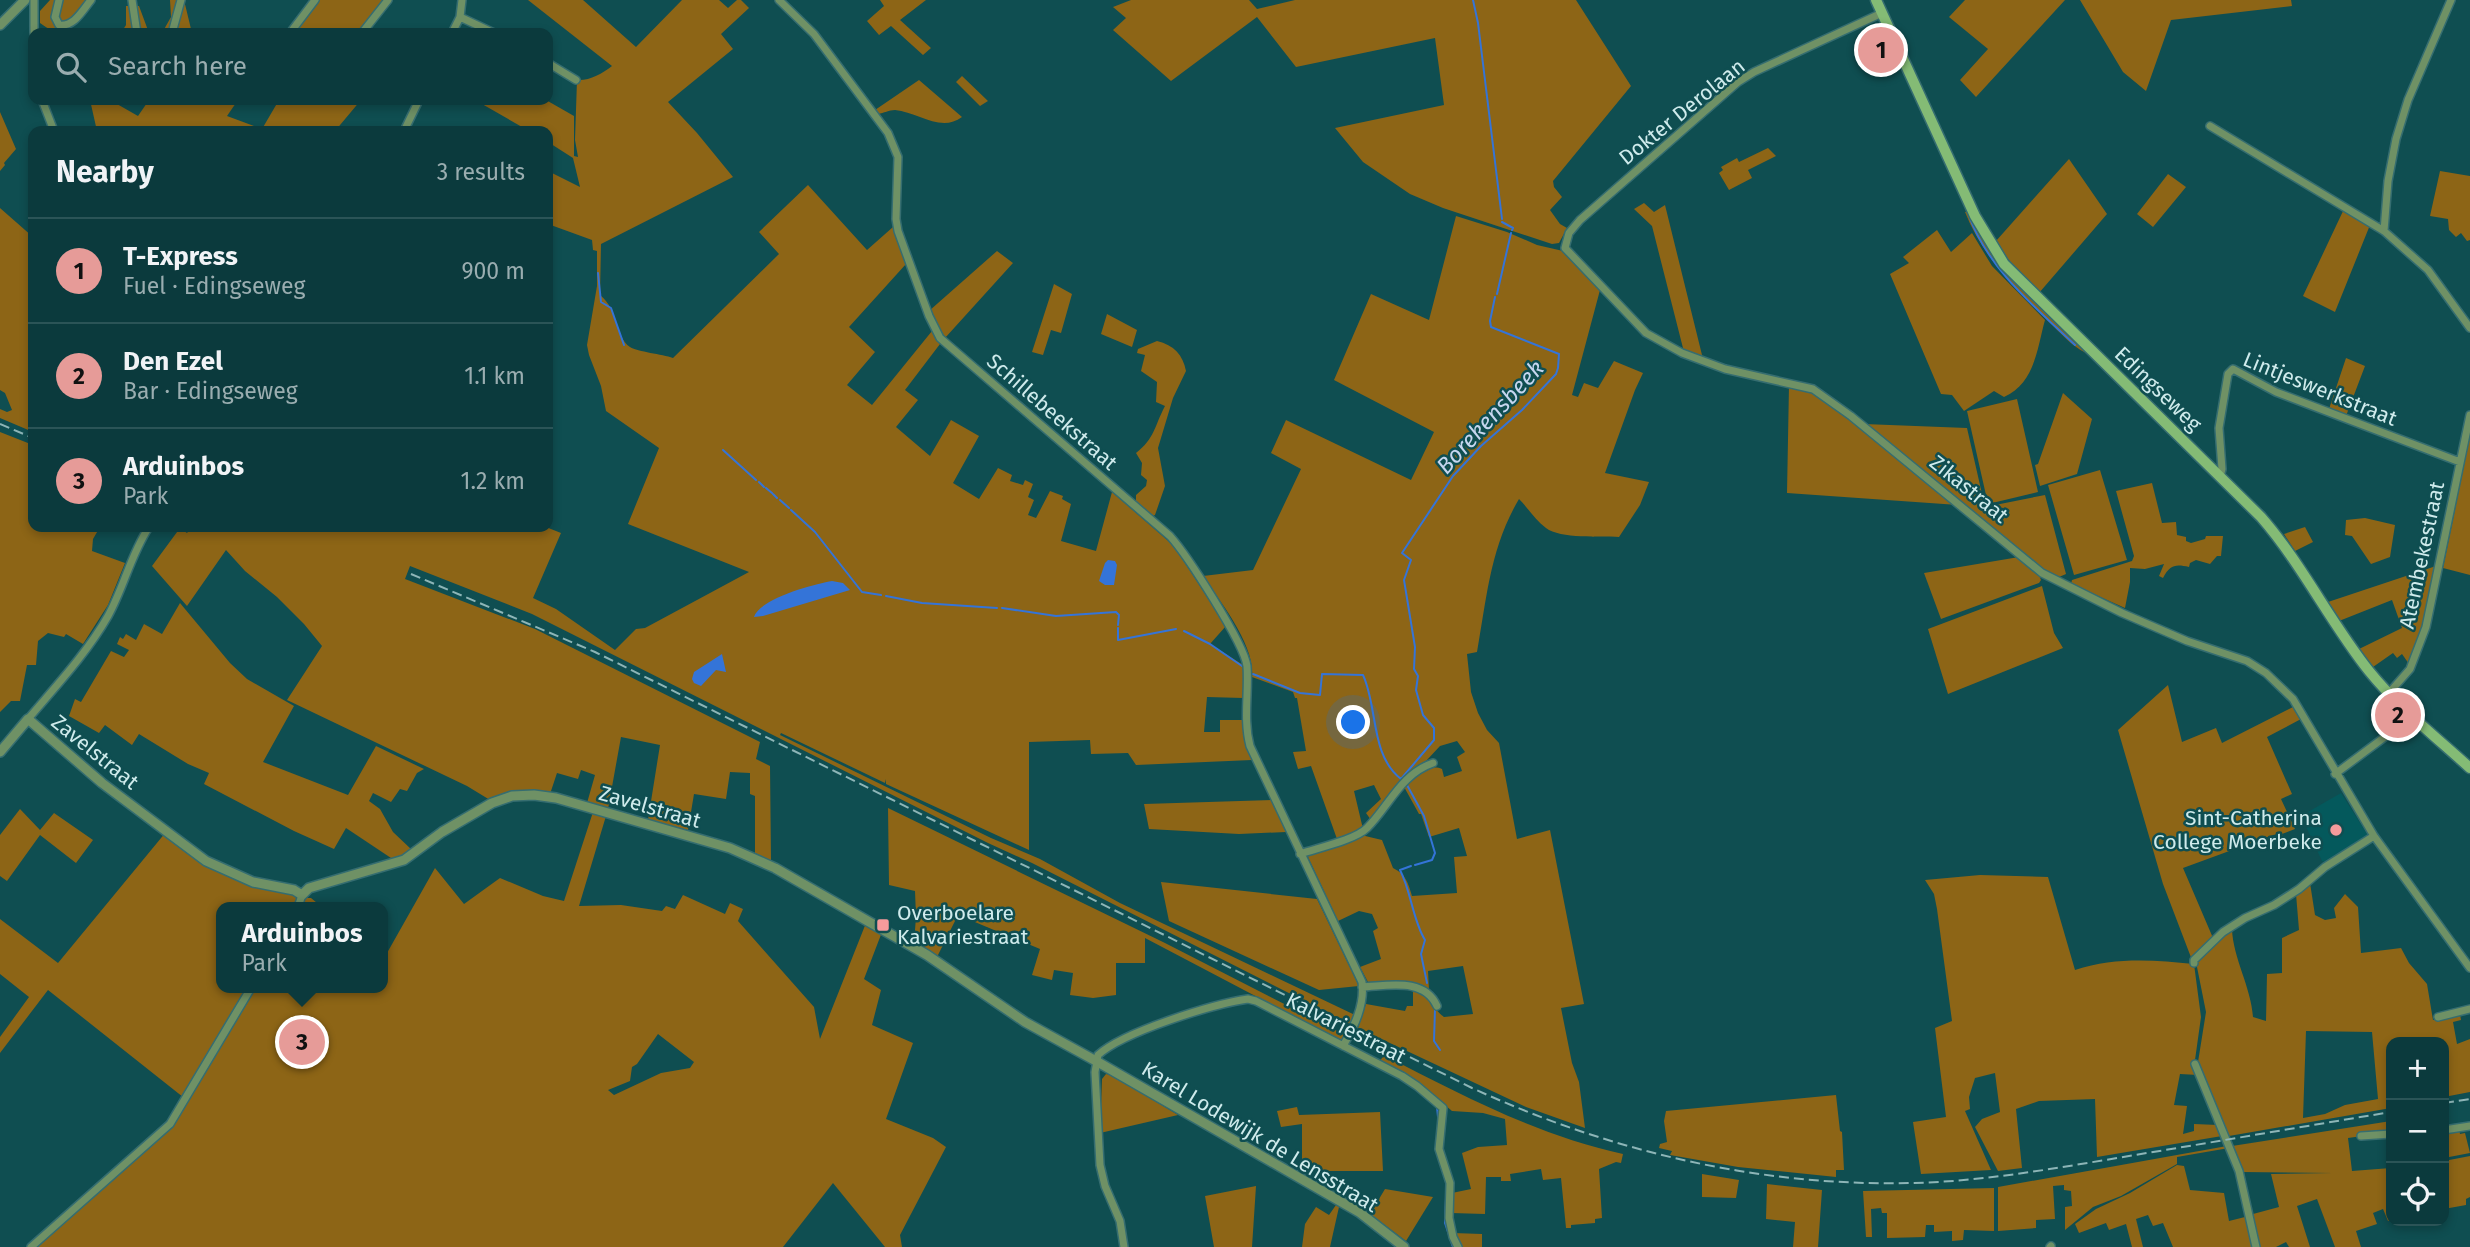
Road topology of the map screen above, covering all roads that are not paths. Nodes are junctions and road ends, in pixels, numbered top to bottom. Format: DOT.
graph roads {
  1 [pos="25,0"];
  2 [pos="34,0"];
  3 [pos="58,0"];
  4 [pos="91,0"];
  5 [pos="132,0"];
  6 [pos="181,0"];
  7 [pos="315,0"];
  8 [pos="388,0"];
  9 [pos="462,0"];
  10 [pos="779,0"];
  11 [pos="1876,0"];
  12 [pos="2451,0"];
  13 [pos="1882,13"];
  14 [pos="460,17"];
  15 [pos="0,25"];
  16 [pos="34,28"];
  17 [pos="136,28"];
  18 [pos="173,28"];
  19 [pos="294,28"];
  20 [pos="366,28"];
  21 [pos="454,28"];
  22 [pos="483,28"];
  23 [pos="553,66"];
  24 [pos="576,80"];
  25 [pos="44,105"];
  26 [pos="416,105"];
  27 [pos="52,126"];
  28 [pos="406,126"];
  29 [pos="2210,126"];
  30 [pos="2384,231"];
  31 [pos="1565,248"];
  32 [pos="2470,328"];
  33 [pos="2470,415"];
  34 [pos="2460,462"];
  35 [pos="2220,478"];
  36 [pos="146,532"];
  37 [pos="2389,693"];
  38 [pos="2413,716"];
  39 [pos="28,719"];
  40 [pos="0,752"];
  41 [pos="1433,763"];
  42 [pos="2470,768"];
  43 [pos="2335,774"];
  44 [pos="2374,836"];
  45 [pos="1300,854"];
  46 [pos="302,895"];
  47 [pos="300,902"];
  48 [pos="2194,963"];
  49 [pos="2470,968"];
  50 [pos="1363,987"];
  51 [pos="248,993"];
  52 [pos="1437,1006"];
  53 [pos="2470,1009"];
  54 [pos="2438,1017"];
  55 [pos="1343,1046"];
  56 [pos="1096,1061"];
  57 [pos="2195,1064"];
  58 [pos="2470,1126"];
  59 [pos="2449,1129"];
  60 [pos="2386,1134"];
  61 [pos="2361,1136"];
  62 [pos="31,1247"];
  63 [pos="1124,1247"];
  64 [pos="1404,1247"];
  65 [pos="1458,1247"];
  66 [pos="2256,1247"];
  1 -- 15 [label="street"];
  2 -- 16 [label="street"];
  3 -- 4 [label="street"];
  5 -- 17 [label="street"];
  6 -- 18 [label="street"];
  7 -- 19 [label="street"];
  8 -- 20 [label="street"];
  9 -- 14 [label="street"];
  10 -- 45 [label="street, Schillebeekstraat"];
  11 -- 13 [label="main road, Edingseweg"];
  12 -- 30 [label="street"];
  13 -- 31 [label="street, Dokter Derolaan"];
  13 -- 35 [label="main road, Edingseweg"];
  14 -- 21 [label="street"];
  14 -- 22 [label="street"];
  23 -- 24 [label="street"];
  25 -- 27 [label="street"];
  26 -- 28 [label="street"];
  29 -- 30 [label="street"];
  30 -- 32 [label="street"];
  31 -- 43 [label="street, Zikastraat"];
  33 -- 34 [label="street, Atembekestraat"];
  34 -- 35 [label="street, Lintjeswerkstraat"];
  34 -- 37 [label="street, Atembekestraat"];
  35 -- 37 [label="main road, Edingseweg"];
  36 -- 39 [label="street"];
  37 -- 38 [label="main road, Edingseweg"];
  38 -- 42 [label="main road, Edingseweg"];
  38 -- 43 [label="street"];
  39 -- 40 [label="street"];
  39 -- 46 [label="street, Zavelstraat"];
  41 -- 45 [label="street"];
  43 -- 44 [label="street, Zikastraat"];
  44 -- 48 [label="street"];
  44 -- 49 [label="street, Zikastraat"];
  45 -- 50 [label="street, Schillebeekstraat"];
  46 -- 47 [label="street"];
  46 -- 56 [label="street, Zavelstraat"];
  50 -- 52 [label="street"];
  50 -- 55 [label="street"];
  51 -- 62 [label="street"];
  53 -- 54 [label="street"];
  55 -- 56 [label="street, Kalvariestraat"];
  55 -- 65 [label="street, Kalvariestraat"];
  56 -- 63 [label="street"];
  56 -- 64 [label="street, Karel Lodewijk de Lensstraat"];
  57 -- 66 [label="street"];
  58 -- 59 [label="street"];
  60 -- 61 [label="street"];
}
